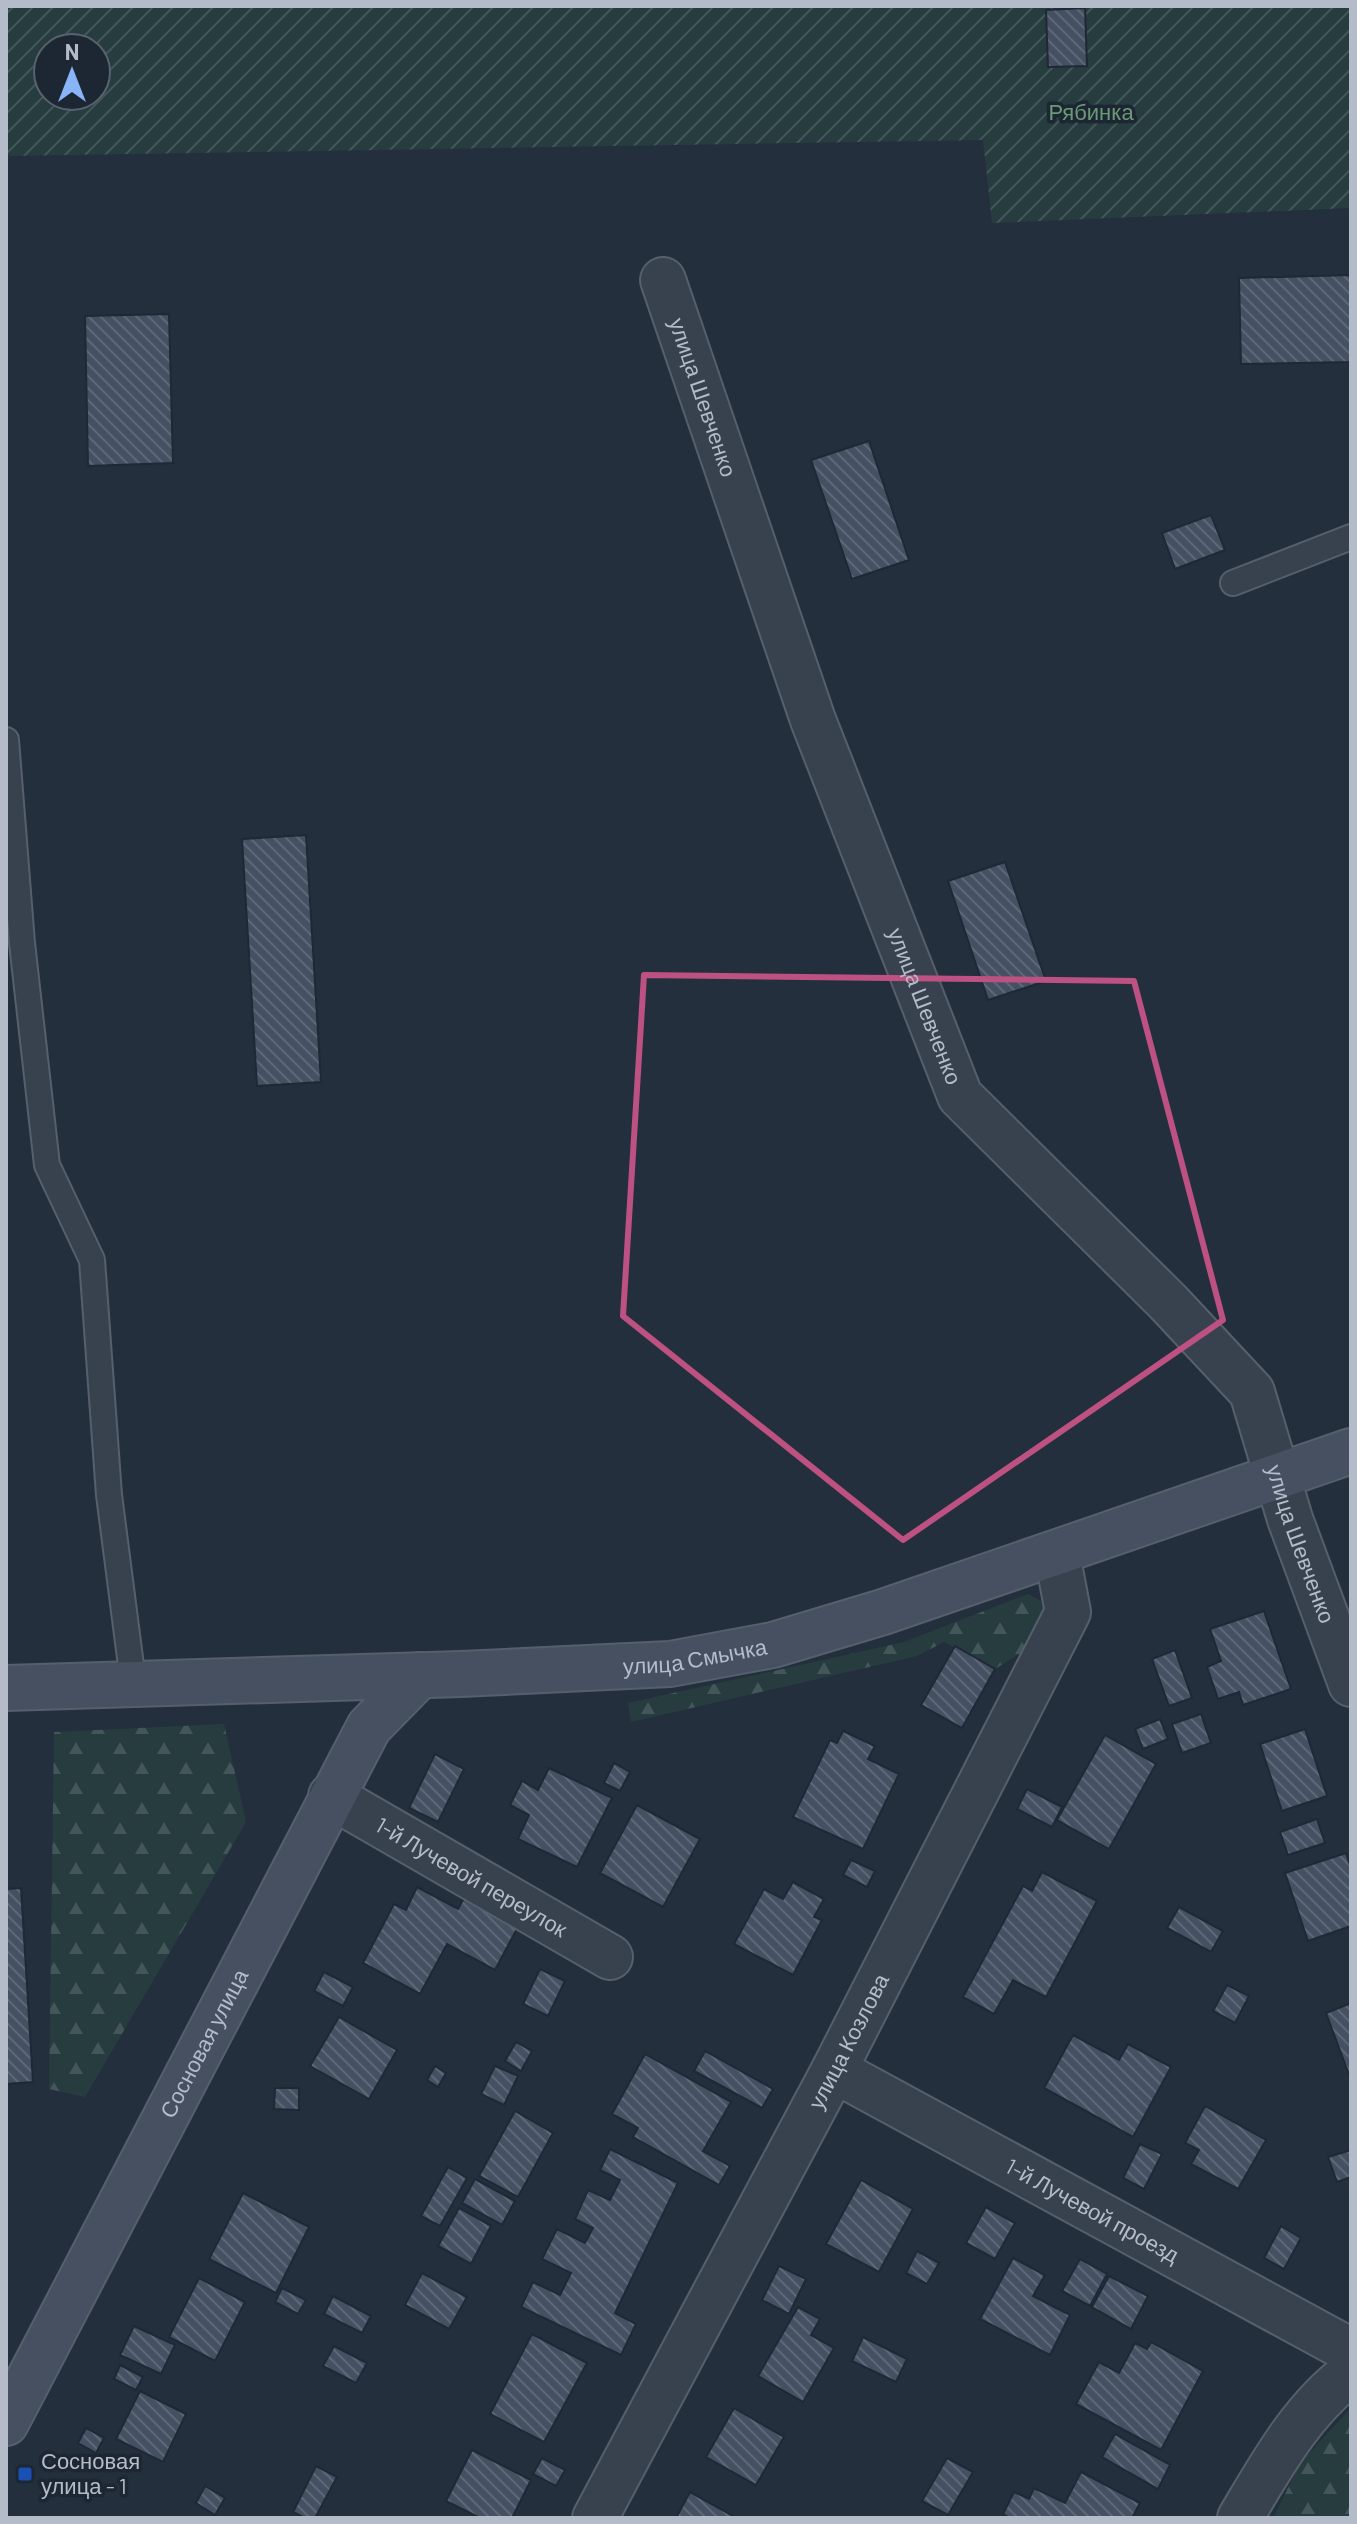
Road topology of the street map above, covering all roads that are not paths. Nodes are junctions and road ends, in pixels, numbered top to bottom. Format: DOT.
graph roads {
  1 [pos="663,280"];
  2 [pos="1351,537"];
  3 [pos="1233,583"];
  4 [pos="6,740"];
  5 [pos="1351,1451"];
  6 [pos="1278,1476"];
  7 [pos="1057,1554"];
  8 [pos="420,1675"];
  9 [pos="133,1681"];
  10 [pos="1351,1684"];
  11 [pos="6,1688"];
  12 [pos="331,1796"];
  13 [pos="610,1957"];
  14 [pos="834,2070"];
  15 [pos="1351,2351"];
  16 [pos="1351,2373"];
  17 [pos="6,2423"];
  18 [pos="595,2518"];
  19 [pos="1240,2518"];
  1 -- 6 [label="street, улица Шевченко"];
  2 -- 3 [label="lane"];
  4 -- 9 [label="lane"];
  5 -- 6 [label="street, улица Смычка"];
  6 -- 7 [label="street, улица Смычка"];
  6 -- 10 [label="street, улица Шевченко"];
  7 -- 8 [label="street, улица Смычка"];
  7 -- 14 [label="street, улица Козлова"];
  8 -- 9 [label="street, улица Смычка"];
  8 -- 12 [label="street, Сосновая улица"];
  9 -- 11 [label="street, улица Смычка"];
  12 -- 13 [label="street, 1-й Лучевой переулок"];
  12 -- 17 [label="street, Сосновая улица"];
  14 -- 15 [label="street, 1-й Лучевой проезд"];
  14 -- 18 [label="street, улица Козлова"];
  16 -- 19 [label="street"];
}
